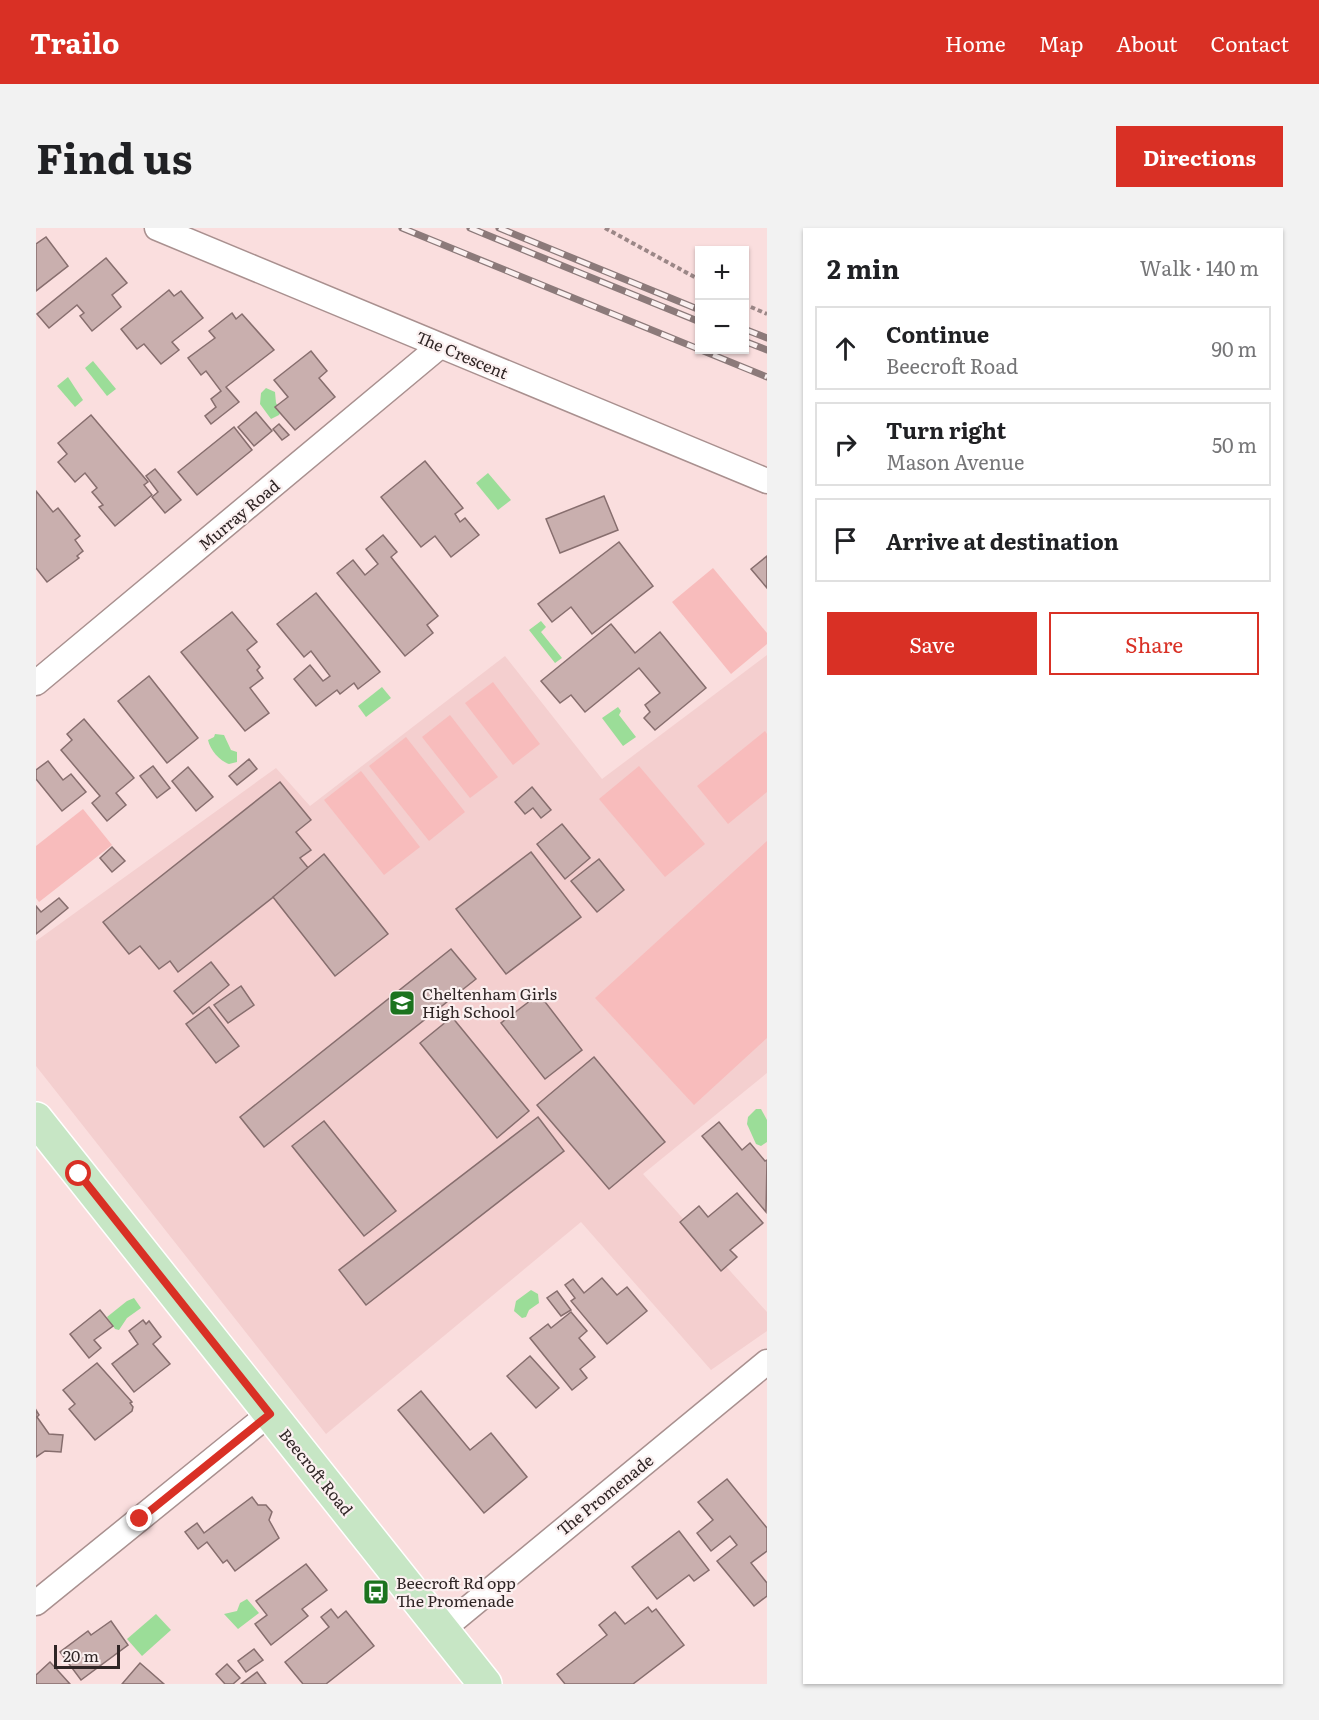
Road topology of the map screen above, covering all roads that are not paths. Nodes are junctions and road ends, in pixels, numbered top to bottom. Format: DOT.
graph roads {
  1 [pos="157,228"];
  2 [pos="440,346"];
  3 [pos="767,481"];
  4 [pos="36,683"];
  5 [pos="36,1119"];
  6 [pos="767,1362"];
  7 [pos="270,1414"];
  8 [pos="36,1603"];
  9 [pos="443,1629"];
  10 [pos="485,1684"];
  1 -- 2 [label="street, The Crescent"];
  2 -- 3 [label="street, The Crescent"];
  2 -- 4 [label="street, Murray Road"];
  5 -- 7 [label="main road, Beecroft Road"];
  6 -- 9 [label="street, The Promenade"];
  7 -- 8 [label="street"];
  7 -- 9 [label="main road, Beecroft Road"];
  9 -- 10 [label="main road, Beecroft Road"];
}
